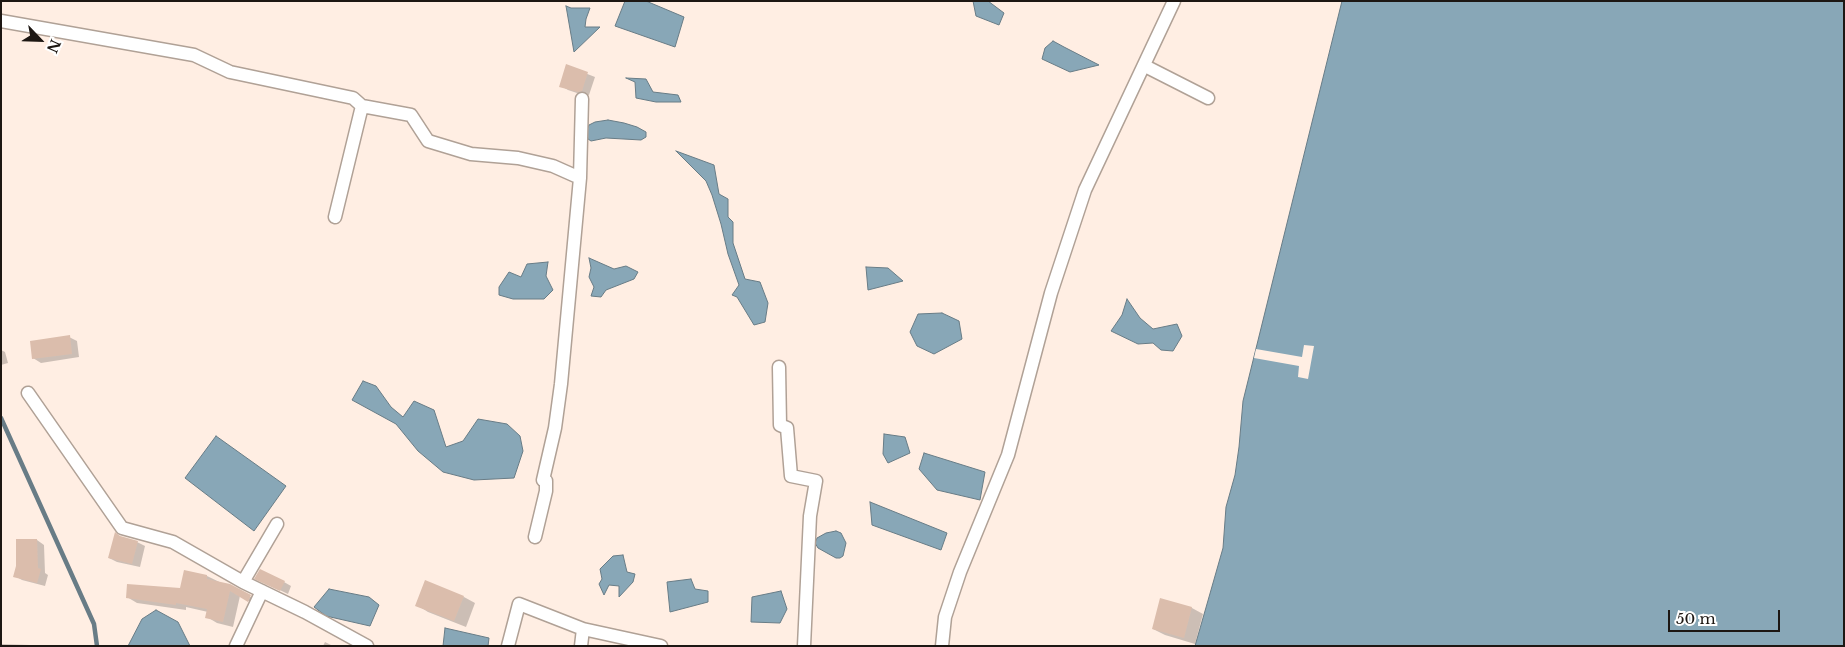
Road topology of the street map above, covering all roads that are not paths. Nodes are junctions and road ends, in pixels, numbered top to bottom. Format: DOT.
graph roads {
  1 [pos="1174,1"];
  2 [pos="1,21"];
  3 [pos="1145,66"];
  4 [pos="582,98"];
  5 [pos="1208,98"];
  6 [pos="362,106"];
  7 [pos="580,178"];
  8 [pos="335,217"];
  9 [pos="779,367"];
  10 [pos="28,393"];
  11 [pos="277,524"];
  12 [pos="535,537"];
  13 [pos="243,582"];
  14 [pos="262,591"];
  15 [pos="583,629"];
  16 [pos="236,646"];
  17 [pos="367,646"];
  18 [pos="508,646"];
  19 [pos="581,646"];
  20 [pos="661,646"];
  21 [pos="804,646"];
  22 [pos="942,646"];
  1 -- 3 [label="street"];
  2 -- 6 [label="street"];
  3 -- 5 [label="street"];
  3 -- 22 [label="street"];
  4 -- 7 [label="street"];
  6 -- 7 [label="street"];
  6 -- 8 [label="street"];
  7 -- 12 [label="street"];
  9 -- 21 [label="street"];
  10 -- 13 [label="street"];
  11 -- 13 [label="street"];
  13 -- 14 [label="street"];
  14 -- 16 [label="street"];
  14 -- 17 [label="street"];
  15 -- 18 [label="street"];
  15 -- 19 [label="street"];
  15 -- 20 [label="street"];
}
